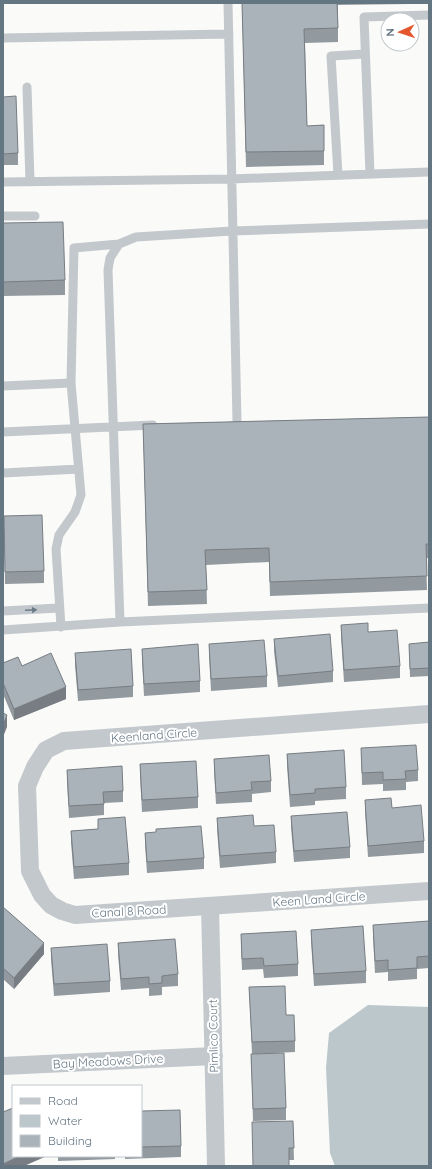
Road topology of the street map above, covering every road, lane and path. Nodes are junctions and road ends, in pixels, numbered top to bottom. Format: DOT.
graph roads {
  1 [pos="228,3"];
  2 [pos="429,15"];
  3 [pos="229,34"];
  4 [pos="3,38"];
  5 [pos="365,54"];
  6 [pos="27,87"];
  7 [pos="429,172"];
  8 [pos="370,174"];
  9 [pos="338,175"];
  10 [pos="231,179"];
  11 [pos="3,182"];
  12 [pos="30,182"];
  13 [pos="3,216"];
  14 [pos="35,216"];
  15 [pos="429,224"];
  16 [pos="232,230"];
  17 [pos="119,244"];
  18 [pos="71,383"];
  19 [pos="3,386"];
  20 [pos="237,422"];
  21 [pos="164,424"];
  22 [pos="114,426"];
  23 [pos="76,428"];
  24 [pos="3,432"];
  25 [pos="79,469"];
  26 [pos="3,473"];
  27 [pos="59,608"];
  28 [pos="429,608"];
  29 [pos="3,611"];
  30 [pos="120,622"];
  31 [pos="60,627"];
  32 [pos="3,630"];
  33 [pos="429,714"];
  34 [pos="429,891"];
  35 [pos="51,905"];
  36 [pos="210,906"];
  37 [pos="214,1056"];
  38 [pos="3,1066"];
  39 [pos="216,1166"];
  1 -- 3 [label="lane"];
  2 -- 5 [label="lane"];
  3 -- 4 [label="lane"];
  3 -- 10 [label="lane"];
  5 -- 8 [label="lane"];
  5 -- 9 [label="lane"];
  6 -- 12 [label="lane"];
  7 -- 8 [label="lane"];
  8 -- 9 [label="lane"];
  9 -- 10 [label="lane"];
  10 -- 12 [label="lane"];
  10 -- 16 [label="lane"];
  11 -- 12 [label="lane"];
  13 -- 14 [label="lane"];
  15 -- 16 [label="lane"];
  16 -- 17 [label="lane"];
  16 -- 20 [label="lane"];
  17 -- 18 [label="lane"];
  17 -- 22 [label="lane"];
  18 -- 19 [label="lane"];
  18 -- 23 [label="lane"];
  21 -- 22 [label="lane"];
  22 -- 23 [label="lane"];
  22 -- 30 [label="lane"];
  23 -- 24 [label="lane"];
  23 -- 25 [label="lane"];
  25 -- 26 [label="lane"];
  25 -- 27 [label="lane"];
  29 -- 27 [label="lane, one-way"];
  27 -- 31 [label="lane"];
  28 -- 30 [label="lane"];
  30 -- 31 [label="lane"];
  31 -- 32 [label="lane"];
  33 -- 35 [label="street, Keenland Circle"];
  34 -- 36 [label="street, Keen Land Circle"];
  35 -- 36 [label="street, Canal 8 Road"];
  36 -- 37 [label="street, Pimlico Court"];
  37 -- 38 [label="street, Bay Meadows Drive"];
  37 -- 39 [label="street, Pimlico Court"];
}
